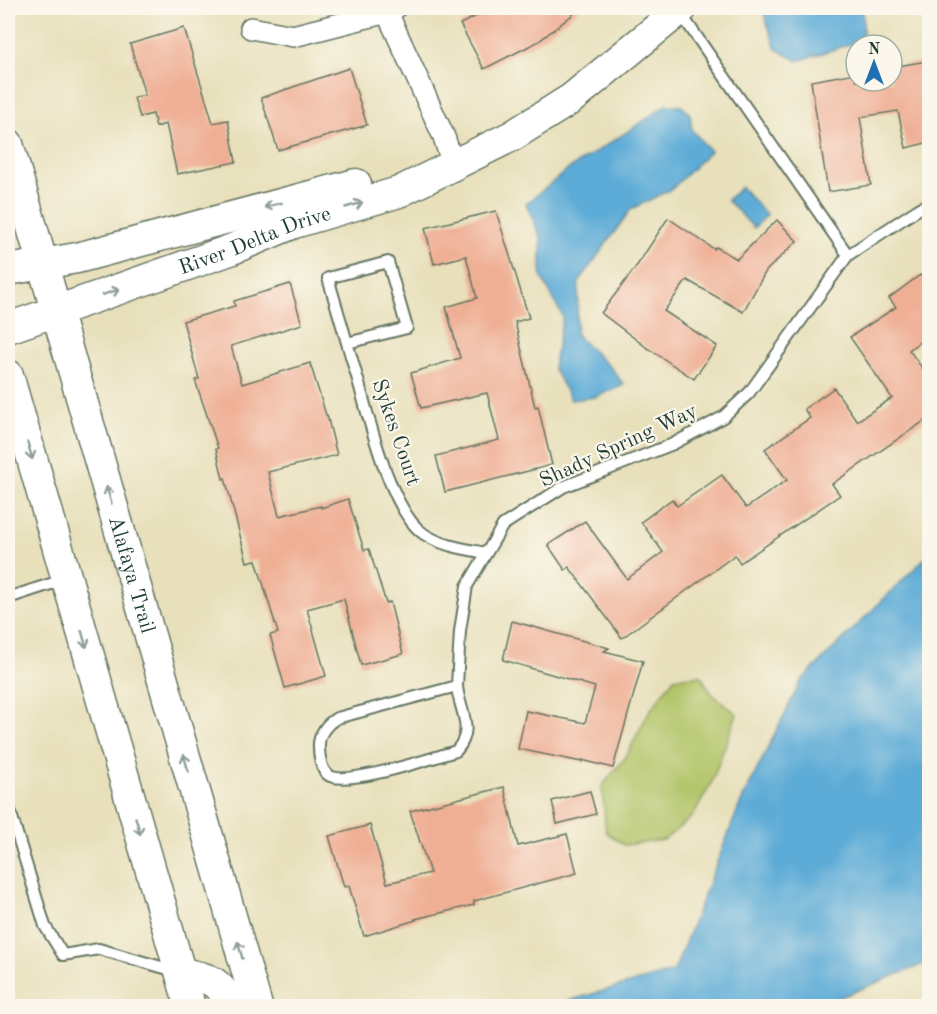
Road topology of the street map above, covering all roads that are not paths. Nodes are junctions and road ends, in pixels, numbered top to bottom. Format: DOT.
graph roads {
  1 [pos="389,9"];
  2 [pos="680,9"];
  3 [pos="251,28"];
  4 [pos="8,144"];
  5 [pos="453,165"];
  6 [pos="930,204"];
  7 [pos="848,255"];
  8 [pos="42,264"];
  9 [pos="8,270"];
  10 [pos="56,311"];
  11 [pos="8,328"];
  12 [pos="347,344"];
  13 [pos="8,375"];
  14 [pos="486,553"];
  15 [pos="66,578"];
  16 [pos="8,598"];
  17 [pos="458,681"];
  18 [pos="8,804"];
  19 [pos="181,973"];
  20 [pos="190,1006"];
  21 [pos="233,1006"];
  22 [pos="256,1006"];
  1 -- 3 [label="street"];
  1 -- 5 [label="street"];
  2 -- 5 [label="main road, River Delta Drive"];
  2 -- 7 [label="lane"];
  4 -- 8 [label="main road, Alafaya Trail"];
  5 -- 8 [label="main road, River Delta Drive, one-way"];
  10 -- 5 [label="main road, River Delta Drive, one-way"];
  6 -- 7 [label="lane, Shady Spring Way"];
  7 -- 14 [label="lane, Shady Spring Way"];
  8 -- 9 [label="main road, River Delta Drive"];
  8 -- 10 [label="main road, Alafaya Trail"];
  10 -- 11 [label="main road, River Delta Drive"];
  22 -- 10 [label="main road, Alafaya Trail, one-way"];
  12 -- 12 [label="lane, Sykes Court"];
  12 -- 14 [label="lane, Sykes Court"];
  13 -- 15 [label="main road, one-way"];
  14 -- 17 [label="lane, Shady Spring Way"];
  15 -- 16 [label="lane"];
  15 -- 19 [label="main road, one-way"];
  17 -- 17 [label="lane, Shady Spring Way"];
  18 -- 19 [label="lane"];
  19 -- 20 [label="main road"];
  19 -- 21 [label="main road"];
}
